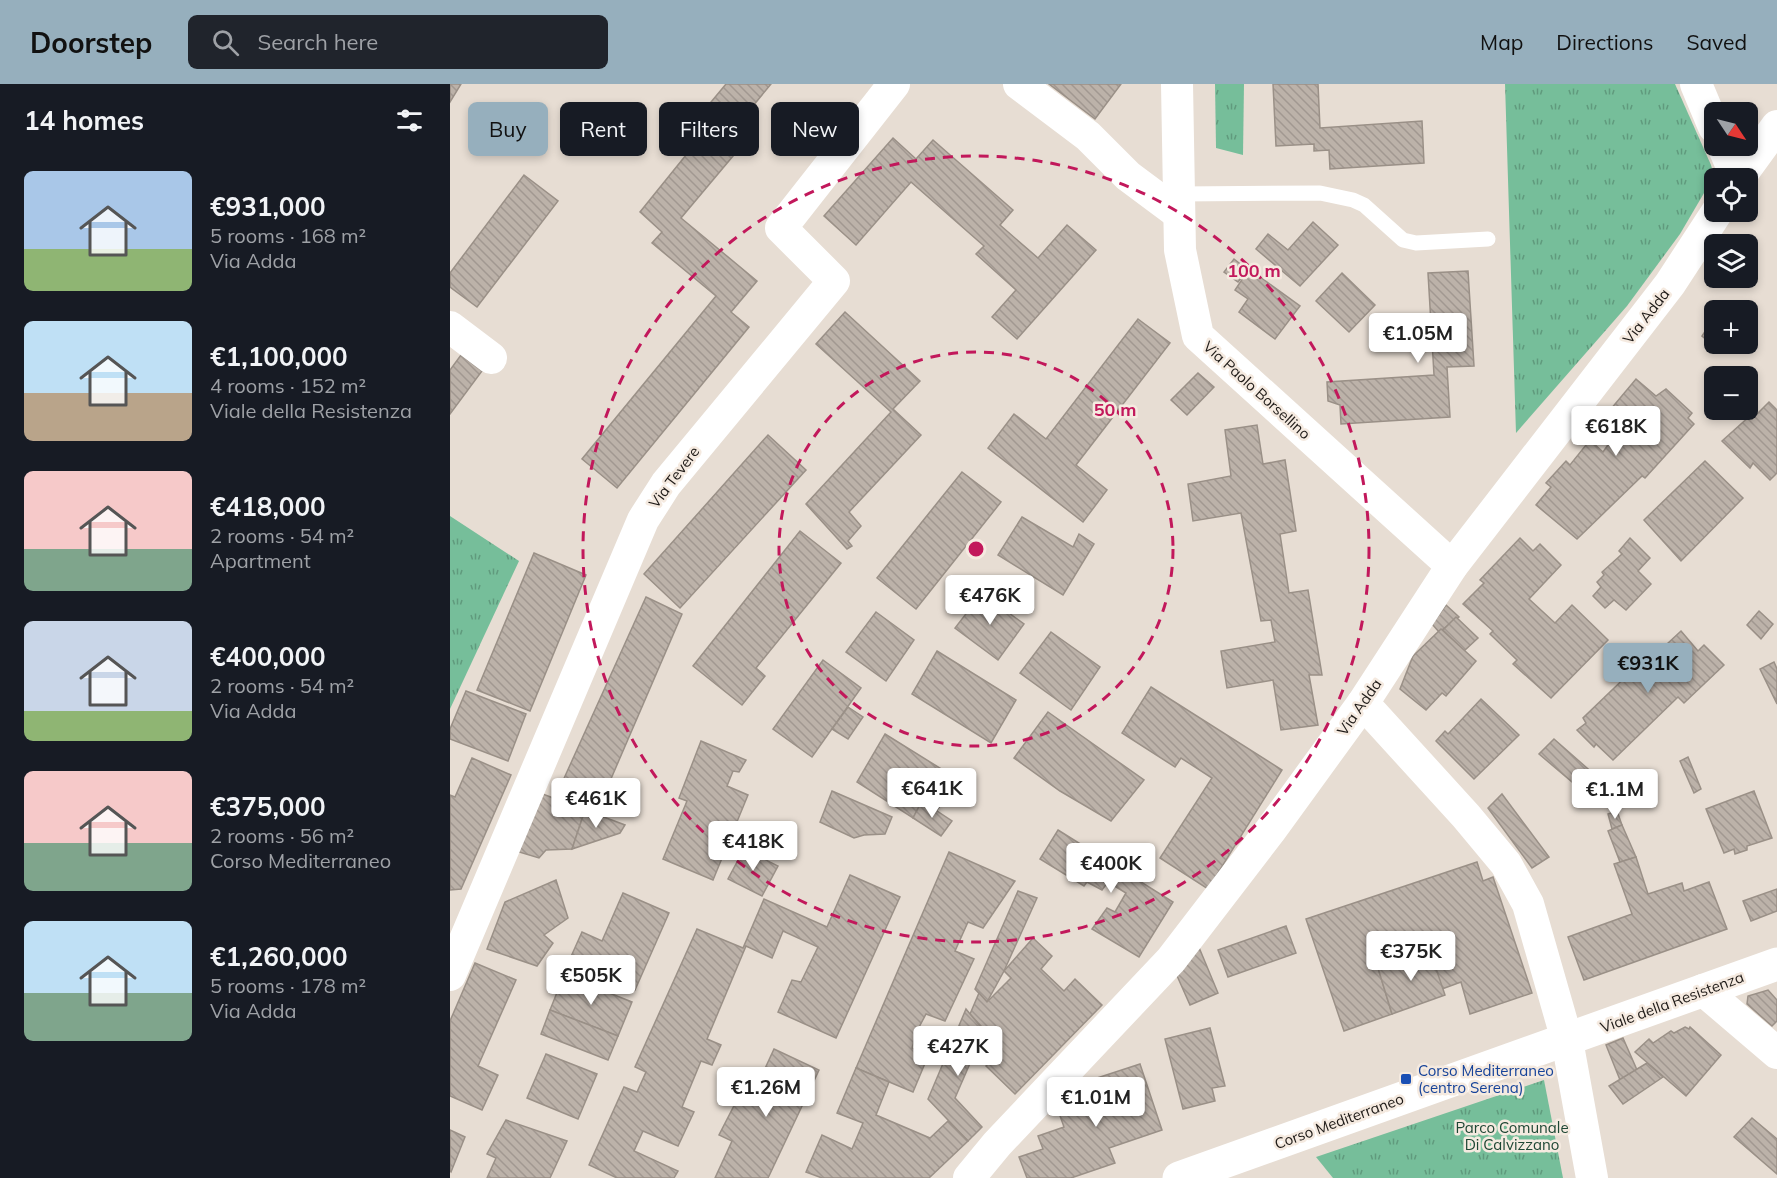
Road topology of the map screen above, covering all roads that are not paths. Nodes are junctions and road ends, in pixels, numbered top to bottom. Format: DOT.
graph roads {
  1 [pos="894,84"];
  2 [pos="1019,84"];
  3 [pos="1176,84"];
  4 [pos="1696,84"];
  5 [pos="1704,103"];
  6 [pos="1777,126"];
  7 [pos="1746,168"];
  8 [pos="1179,204"];
  9 [pos="1711,222"];
  10 [pos="1488,239"];
  11 [pos="450,327"];
  12 [pos="491,358"];
  13 [pos="1452,566"];
  14 [pos="1363,703"];
  15 [pos="1777,964"];
  16 [pos="450,975"];
  17 [pos="1703,990"];
  18 [pos="1567,1040"];
  19 [pos="1777,1053"];
  20 [pos="969,1178"];
  21 [pos="1179,1178"];
  22 [pos="1592,1178"];
  1 -- 16 [label="street, Via Tevere"];
  2 -- 8 [label="street"];
  3 -- 8 [label="street, Via Paolo Borsellino"];
  4 -- 5 [label="street"];
  6 -- 7 [label="street"];
  8 -- 10 [label="lane"];
  8 -- 13 [label="street, Via Paolo Borsellino"];
  9 -- 13 [label="street, Via Adda"];
  11 -- 12 [label="street"];
  13 -- 14 [label="street, Via Adda"];
  14 -- 18 [label="street"];
  14 -- 20 [label="street, Via Adda"];
  15 -- 17 [label="main road, Viale della Resistenza"];
  17 -- 18 [label="main road, Viale della Resistenza"];
  17 -- 19 [label="street"];
  18 -- 21 [label="main road, Corso Mediterraneo"];
  18 -- 22 [label="street"];
}
